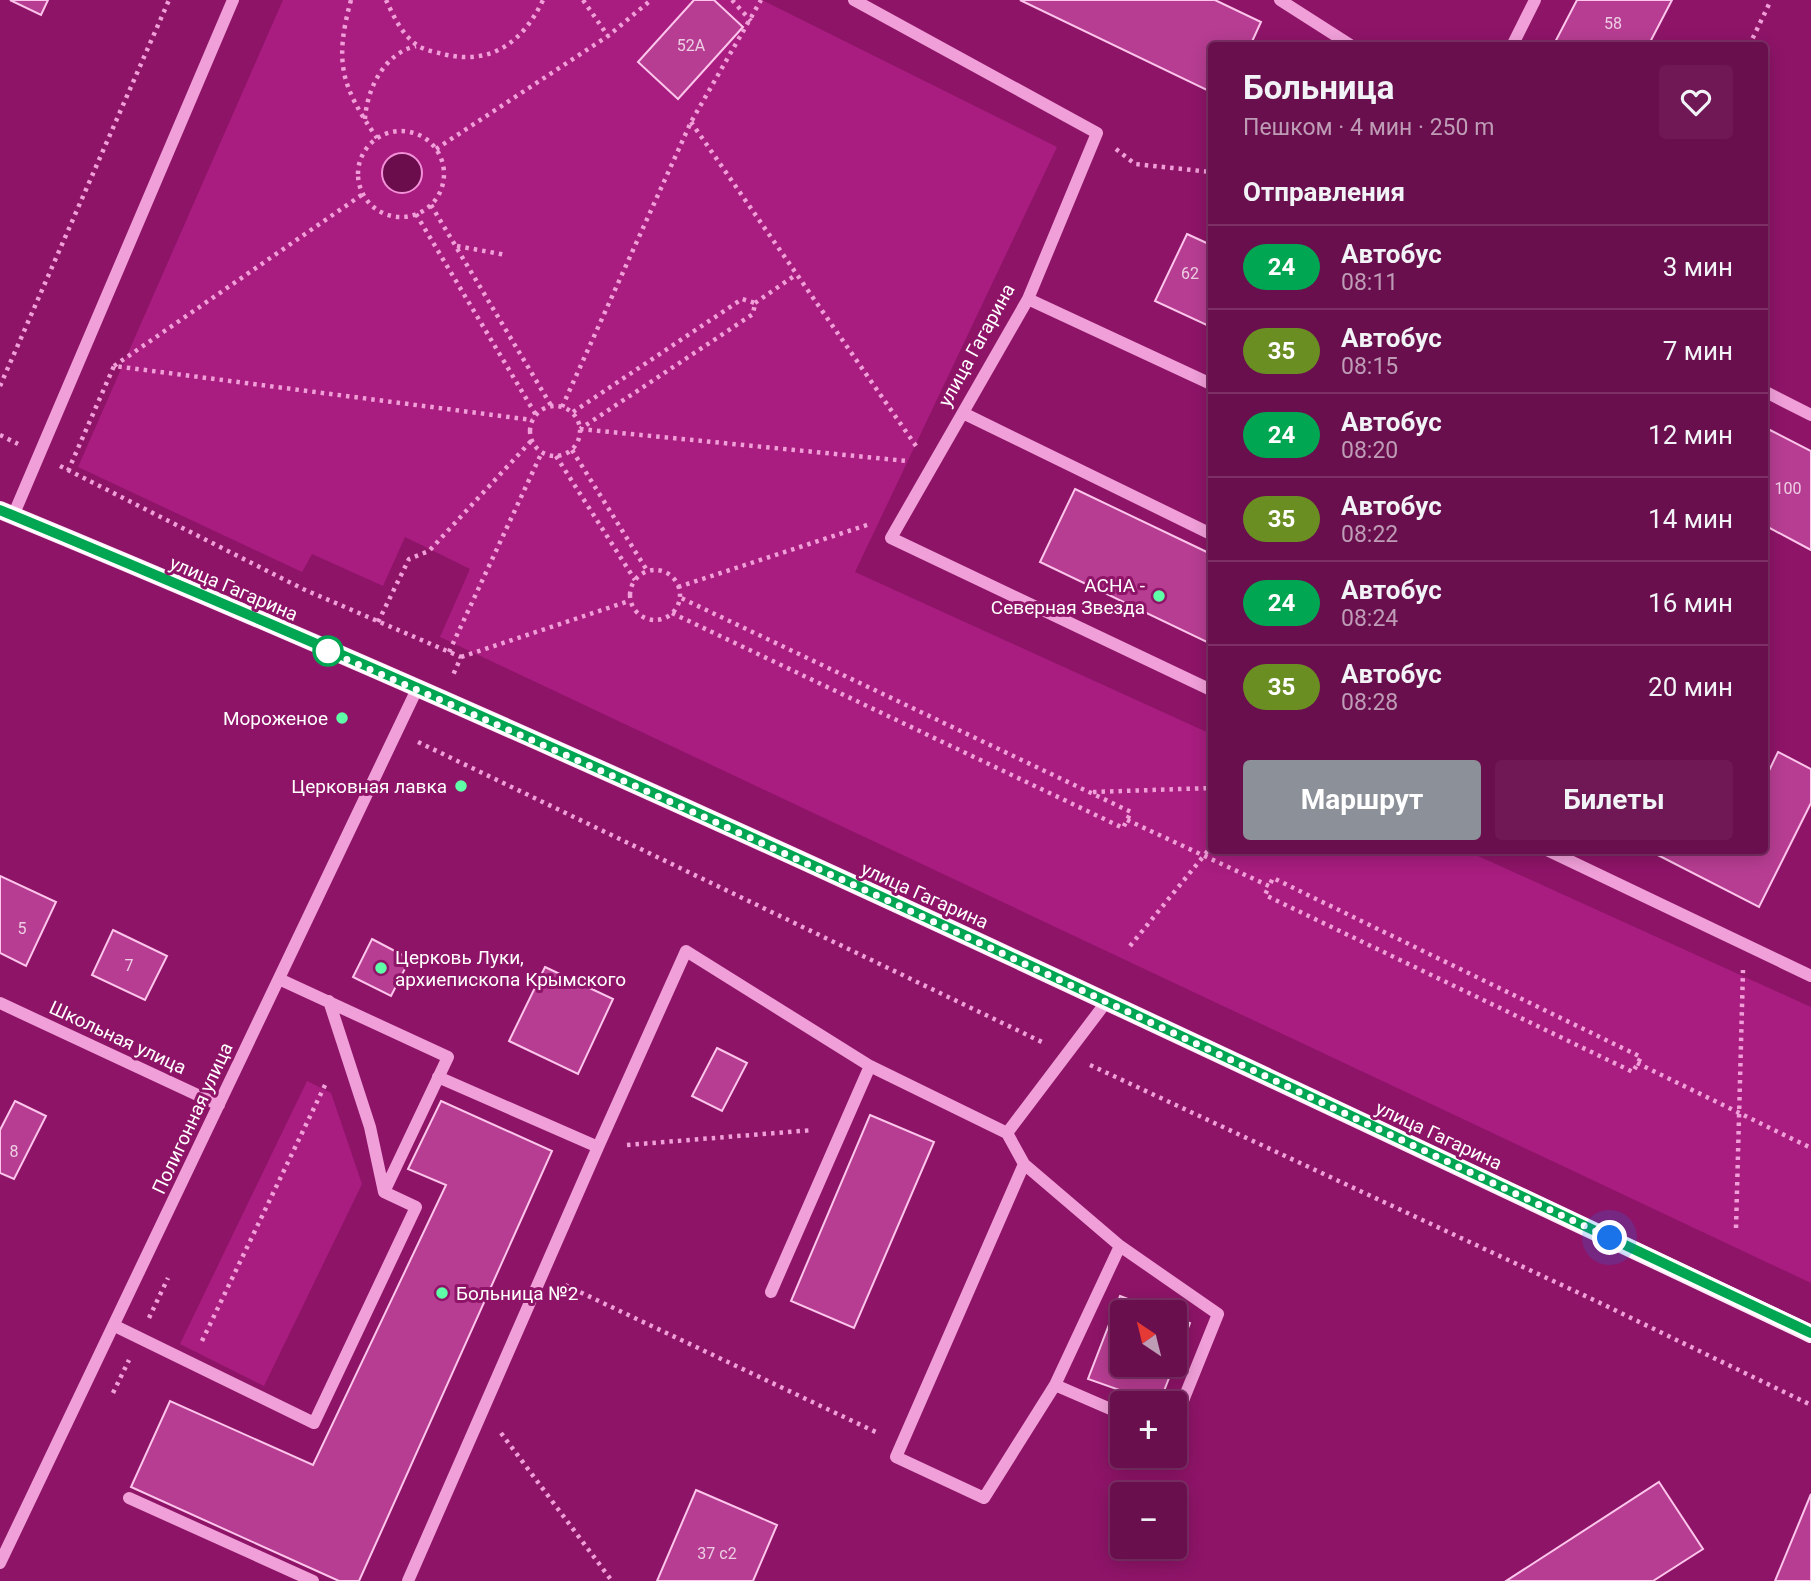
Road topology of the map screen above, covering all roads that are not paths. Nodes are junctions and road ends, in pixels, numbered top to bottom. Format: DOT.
graph roads {
  1 [pos="233,0"];
  2 [pos="854,0"];
  3 [pos="1280,0"];
  4 [pos="1535,0"];
  5 [pos="1346,42"];
  6 [pos="1514,42"];
  7 [pos="1028,299"];
  8 [pos="1208,383"];
  9 [pos="1768,393"];
  10 [pos="962,413"];
  11 [pos="1811,415"];
  12 [pos="6,513"];
  13 [pos="1208,533"];
  14 [pos="1208,689"];
  15 [pos="417,690"];
  16 [pos="1555,854"];
  17 [pos="1811,976"];
  18 [pos="279,979"];
  19 [pos="325,999"];
  20 [pos="1107,1001"];
  21 [pos="0,1003"];
  22 [pos="870,1066"];
  23 [pos="438,1077"];
  24 [pos="219,1105"];
  25 [pos="1007,1133"];
  26 [pos="598,1147"];
  27 [pos="1024,1164"];
  28 [pos="384,1192"];
  29 [pos="1120,1246"];
  30 [pos="771,1292"];
  31 [pos="114,1326"];
  32 [pos="1811,1334"];
  33 [pos="1055,1385"];
  34 [pos="1187,1391"];
  35 [pos="1110,1409"];
  36 [pos="129,1498"];
  37 [pos="0,1563"];
  38 [pos="313,1581"];
  39 [pos="408,1581"];
  1 -- 12 [label="street, улица Гагарина"];
  2 -- 7 [label="street, улица Гагарина"];
  3 -- 5 [label="street"];
  4 -- 6 [label="street"];
  7 -- 8 [label="street"];
  7 -- 10 [label="street, улица Гагарина"];
  9 -- 11 [label="street"];
  10 -- 13 [label="street"];
  10 -- 14 [label="street, улица Гагарина"];
  12 -- 15 [label="main road, улица Гагарина"];
  15 -- 18 [label="street, Полигонная улица"];
  15 -- 20 [label="main road, улица Гагарина"];
  16 -- 17 [label="street"];
  18 -- 19 [label="street"];
  18 -- 24 [label="street, Полигонная улица"];
  19 -- 23 [label="street"];
  19 -- 28 [label="street"];
  20 -- 25 [label="street"];
  20 -- 32 [label="main road, улица Гагарина"];
  21 -- 24 [label="street, Школьная улица"];
  22 -- 25 [label="street"];
  22 -- 26 [label="street"];
  22 -- 30 [label="street"];
  23 -- 26 [label="street"];
  23 -- 28 [label="street"];
  24 -- 31 [label="street, Полигонная улица"];
  25 -- 27 [label="street"];
  26 -- 39 [label="street"];
  27 -- 29 [label="street"];
  27 -- 33 [label="street"];
  28 -- 31 [label="street"];
  29 -- 33 [label="street"];
  29 -- 34 [label="street"];
  31 -- 37 [label="street, Полигонная улица"];
  33 -- 35 [label="street"];
  36 -- 38 [label="street"];
}
